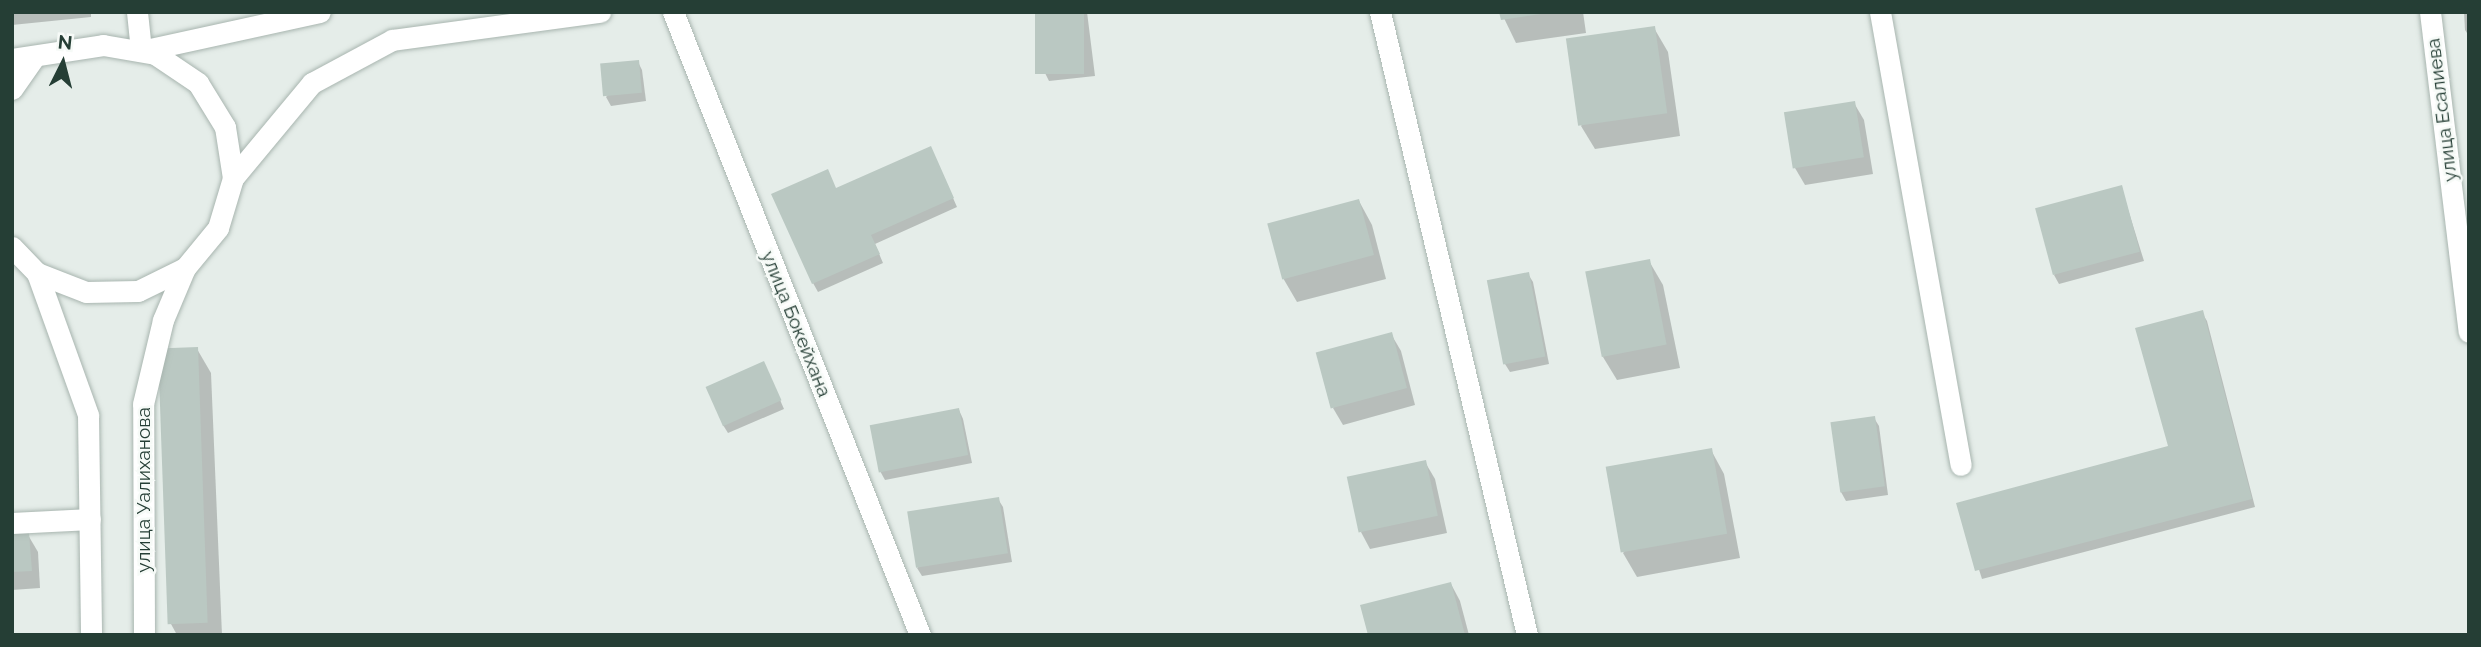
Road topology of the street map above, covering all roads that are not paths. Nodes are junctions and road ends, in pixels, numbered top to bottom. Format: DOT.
graph roads {
  1 [pos="137,12"];
  2 [pos="320,12"];
  3 [pos="600,12"];
  4 [pos="673,12"];
  5 [pos="1380,12"];
  6 [pos="1880,12"];
  7 [pos="2430,12"];
  8 [pos="141,51"];
  9 [pos="23,58"];
  10 [pos="12,89"];
  11 [pos="233,178"];
  12 [pos="12,247"];
  13 [pos="185,268"];
  14 [pos="37,273"];
  15 [pos="2469,332"];
  16 [pos="1961,465"];
  17 [pos="90,519"];
  18 [pos="12,523"];
  19 [pos="91,635"];
  20 [pos="144,635"];
  21 [pos="920,635"];
  22 [pos="1527,635"];
  1 -- 8 [label="street"];
  2 -- 8 [label="street"];
  3 -- 11 [label="street"];
  4 -- 21 [label="street, улица Бокейхана"];
  5 -- 22 [label="street"];
  6 -- 16 [label="street"];
  7 -- 15 [label="street, улица Есалиева"];
  8 -- 9 [label="street"];
  8 -- 11 [label="street"];
  9 -- 10 [label="street"];
  11 -- 13 [label="street"];
  12 -- 14 [label="street"];
  13 -- 14 [label="street"];
  13 -- 20 [label="street, улица Уалиханова"];
  14 -- 17 [label="street"];
  17 -- 18 [label="street"];
  17 -- 19 [label="street"];
}
